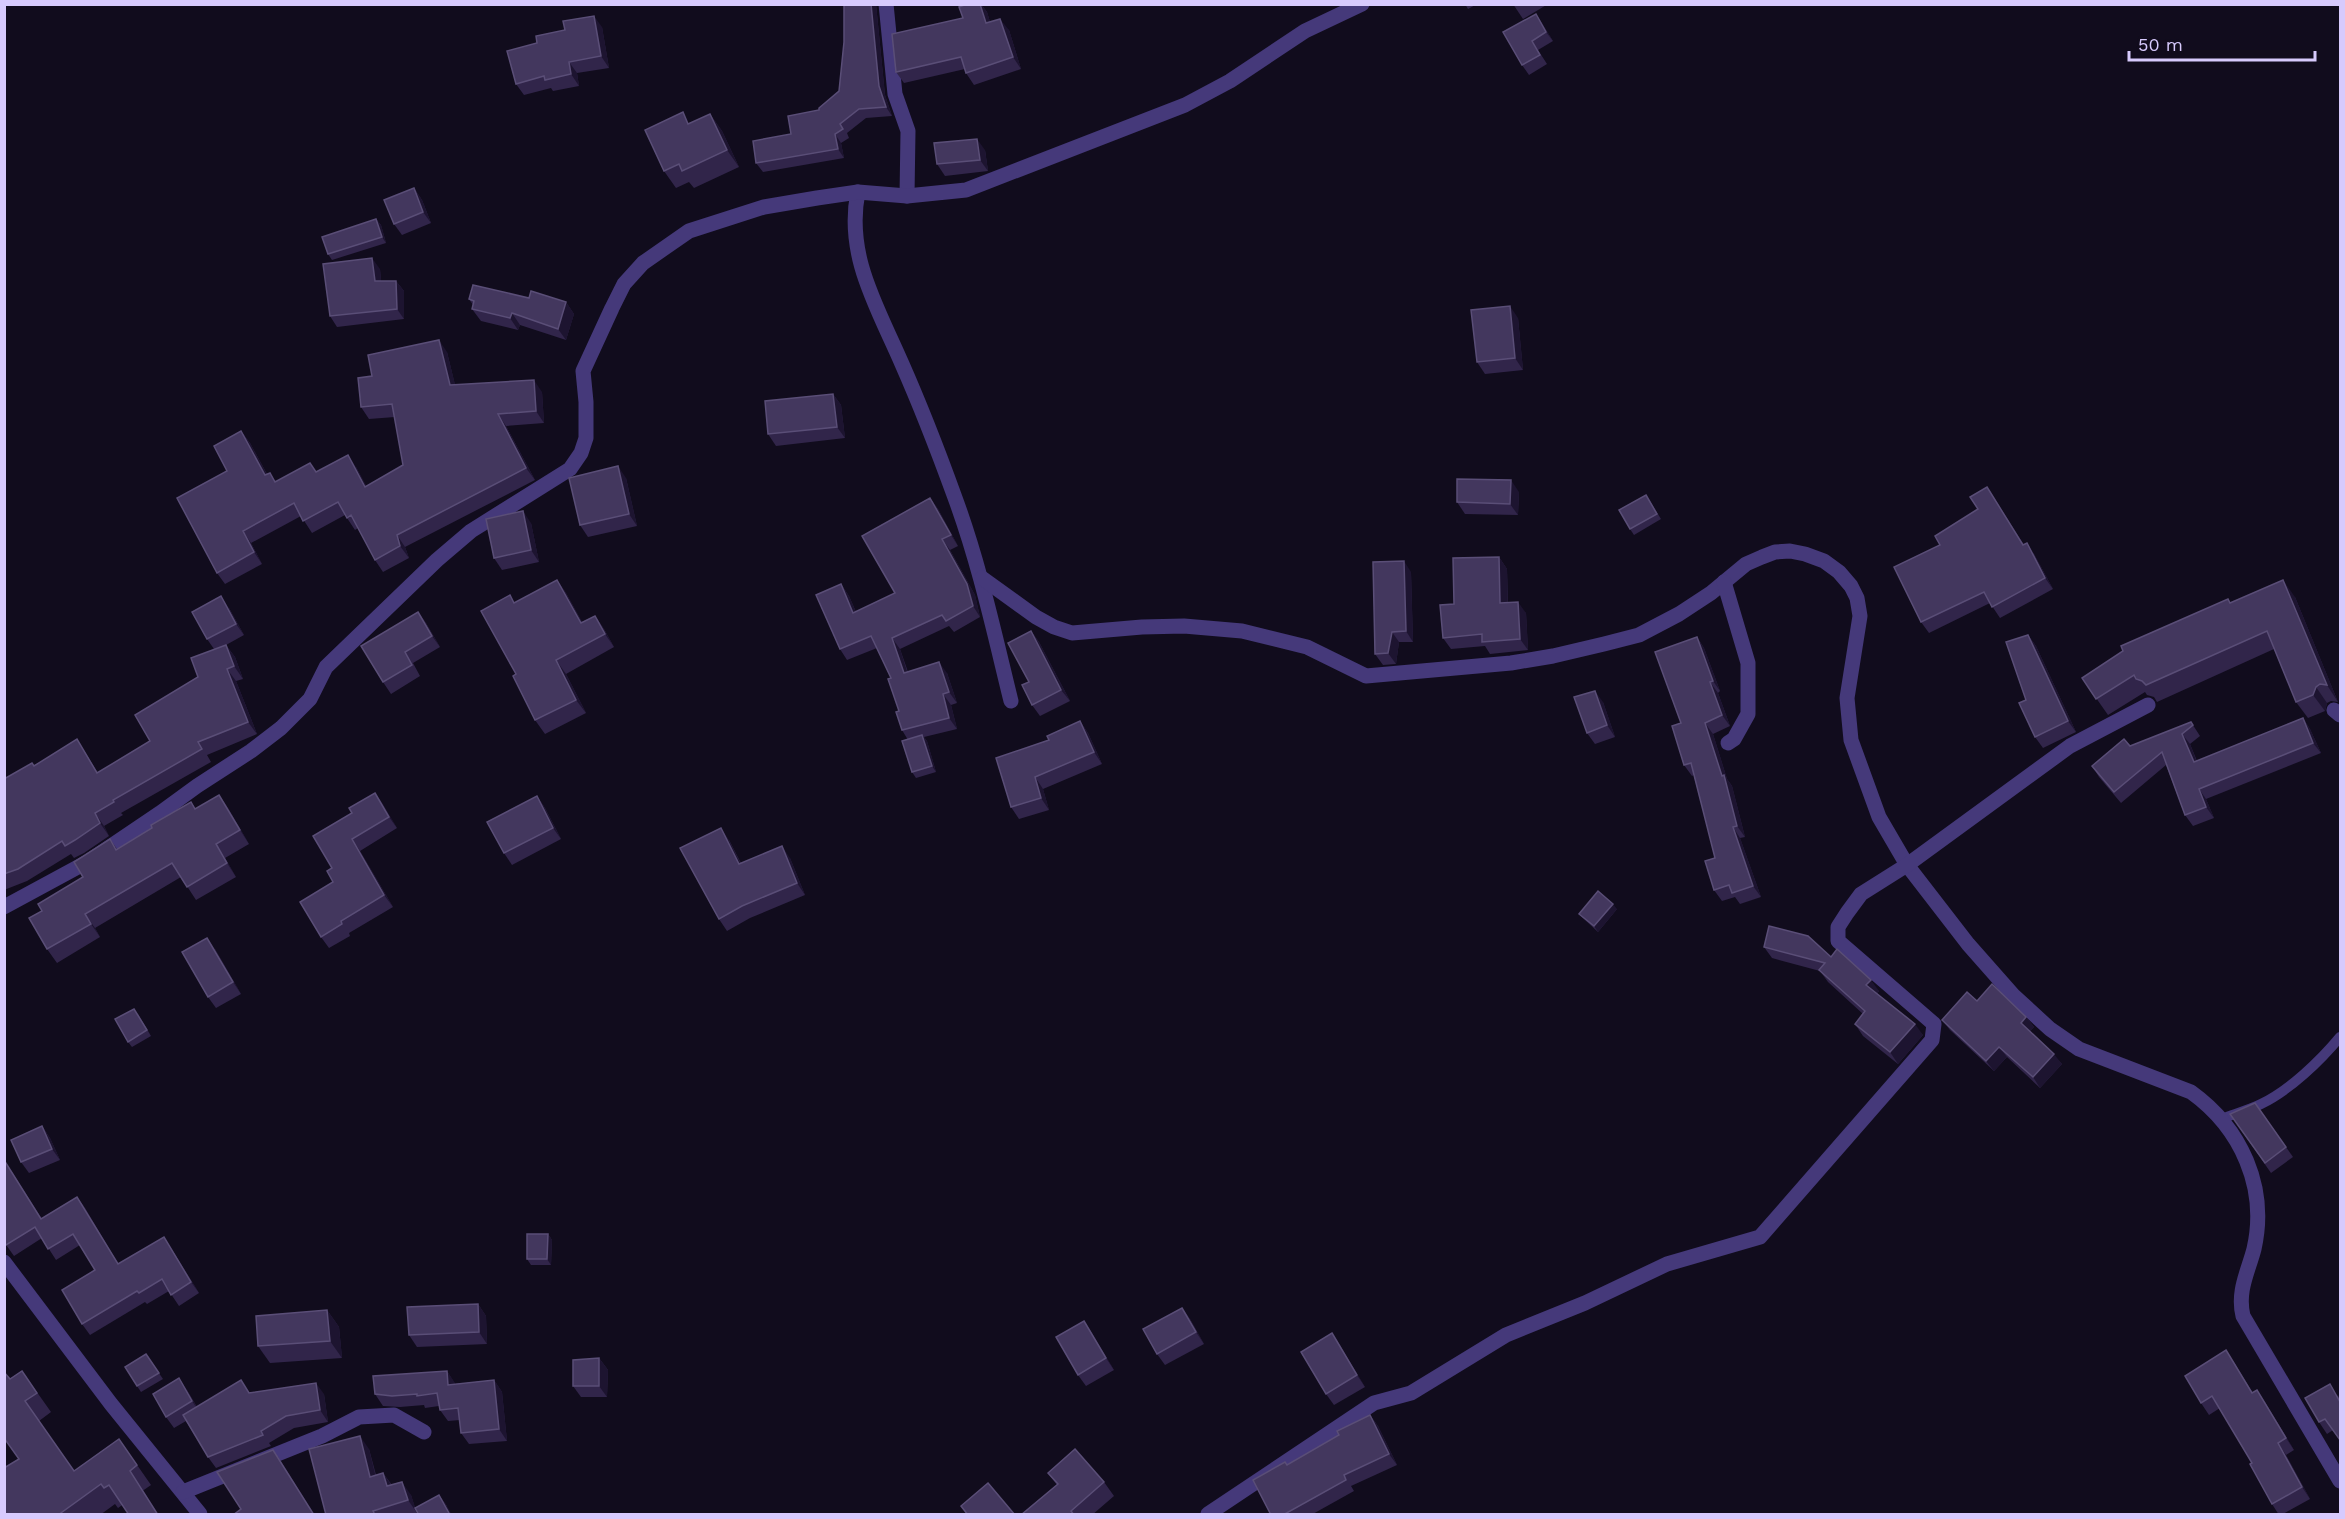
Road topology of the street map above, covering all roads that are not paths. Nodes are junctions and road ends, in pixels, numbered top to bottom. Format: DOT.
graph roads {
  1 [pos="886,4"];
  2 [pos="1362,4"];
  3 [pos="858,192"];
  4 [pos="907,196"];
  5 [pos="982,578"];
  6 [pos="1724,582"];
  7 [pos="1011,701"];
  8 [pos="2148,705"];
  9 [pos="1728,743"];
  10 [pos="1906,865"];
  11 [pos="4,908"];
  12 [pos="2340,1037"];
  13 [pos="2221,1119"];
  14 [pos="4,1262"];
  15 [pos="424,1432"];
  16 [pos="2340,1481"];
  17 [pos="183,1492"];
  18 [pos="200,1515"];
  19 [pos="1208,1515"];
  1 -- 4 [label="street"];
  2 -- 4 [label="street"];
  3 -- 4 [label="street"];
  3 -- 5 [label="street"];
  3 -- 11 [label="street"];
  5 -- 6 [label="street"];
  5 -- 7 [label="street"];
  6 -- 9 [label="street"];
  6 -- 10 [label="street"];
  8 -- 10 [label="street"];
  10 -- 13 [label="street"];
  10 -- 19 [label="street"];
  12 -- 13 [label="lane"];
  13 -- 16 [label="street"];
  14 -- 17 [label="street"];
  15 -- 17 [label="street"];
  17 -- 18 [label="street"];
}
